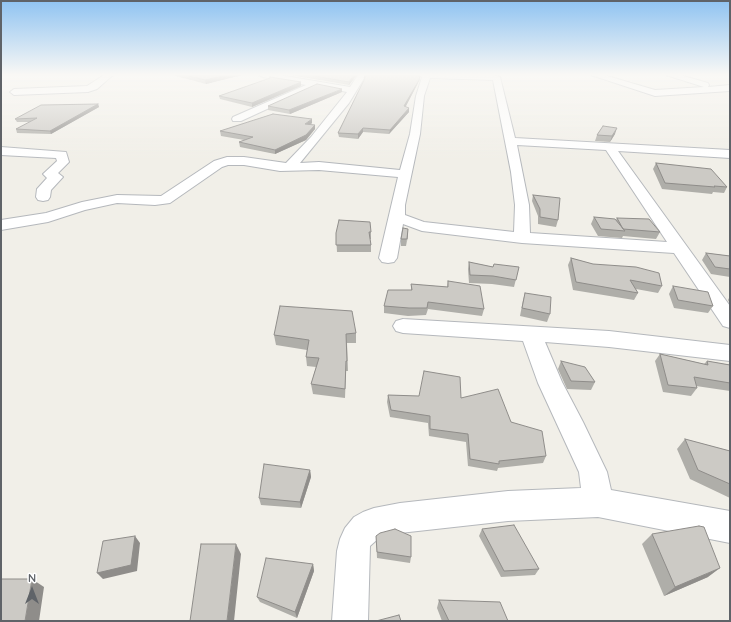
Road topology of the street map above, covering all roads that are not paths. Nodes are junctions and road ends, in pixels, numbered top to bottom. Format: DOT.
graph roads {
  1 [pos="270,104"];
  2 [pos="342,104"];
  3 [pos="419,104"];
  4 [pos="503,104"];
  5 [pos="237,119"];
  6 [pos="511,141"];
  7 [pos="609,146"];
  8 [pos="1,151"];
  9 [pos="725,154"];
  10 [pos="730,165"];
  11 [pos="290,166"];
  12 [pos="405,174"];
  13 [pos="43,197"];
  14 [pos="397,217"];
  15 [pos="1,225"];
  16 [pos="522,238"];
  17 [pos="681,248"];
  18 [pos="388,258"];
  19 [pos="730,321"];
  20 [pos="404,326"];
  21 [pos="531,335"];
  22 [pos="730,353"];
  23 [pos="598,502"];
  24 [pos="730,527"];
  25 [pos="350,621"];
  1 -- 5 [label="street"];
  2 -- 11 [label="street"];
  3 -- 12 [label="street"];
  4 -- 6 [label="street"];
  6 -- 7 [label="street"];
  6 -- 16 [label="street"];
  7 -- 9 [label="street"];
  7 -- 17 [label="street"];
  8 -- 13 [label="street"];
  9 -- 10 [label="street"];
  11 -- 12 [label="street"];
  11 -- 15 [label="street"];
  12 -- 14 [label="street"];
  14 -- 16 [label="street"];
  14 -- 18 [label="street"];
  16 -- 17 [label="street"];
  17 -- 19 [label="street"];
  20 -- 21 [label="street"];
  21 -- 22 [label="street"];
  21 -- 23 [label="street"];
  23 -- 24 [label="street"];
  23 -- 25 [label="street"];
}
